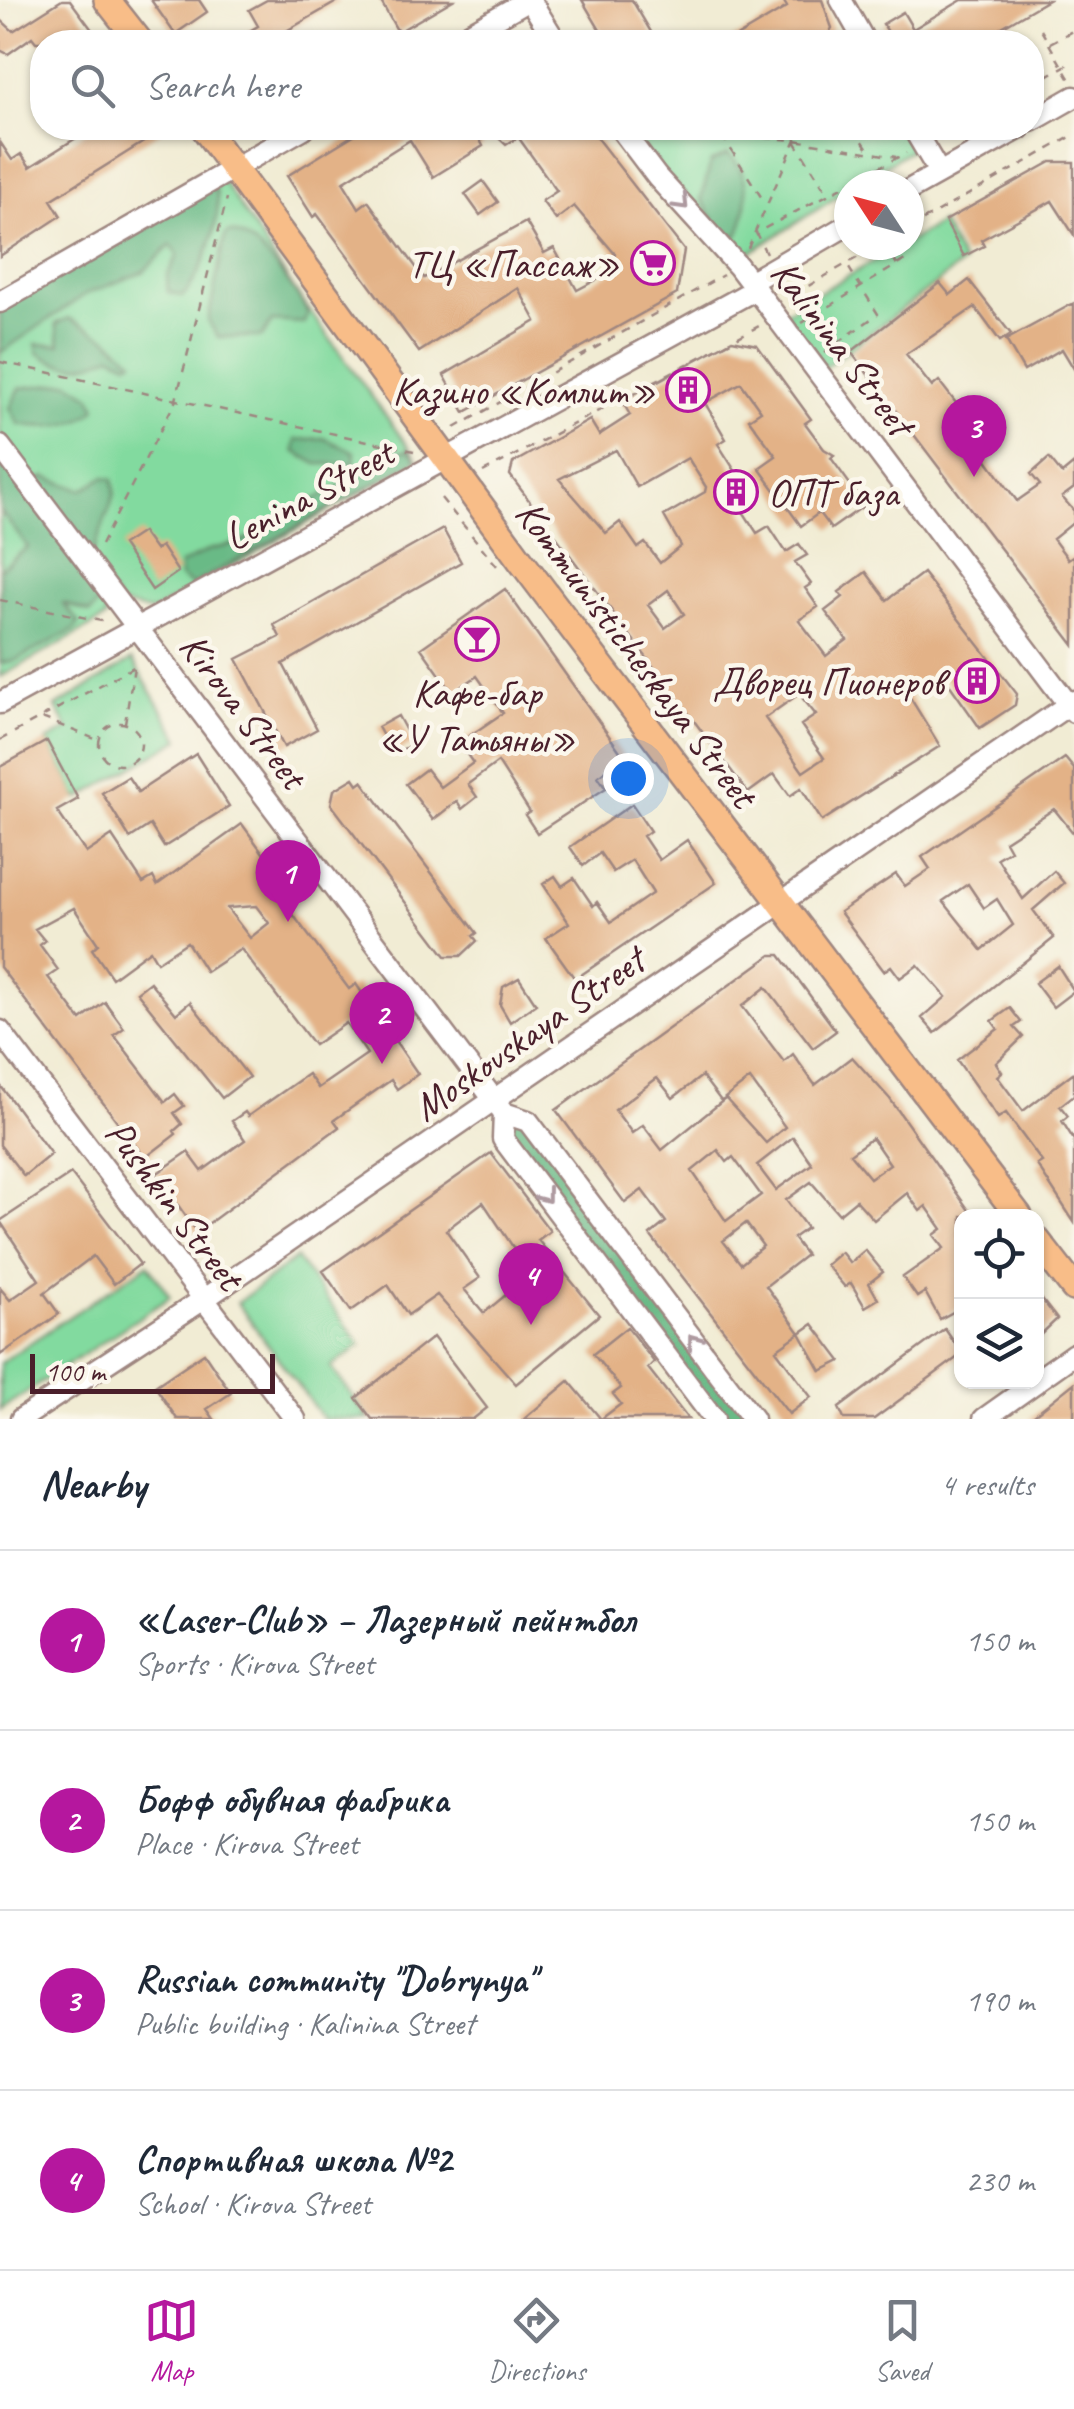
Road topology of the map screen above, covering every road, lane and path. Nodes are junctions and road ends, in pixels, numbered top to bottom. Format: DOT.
graph roads {
  1 [pos="107,0"];
  2 [pos="529,0"];
  3 [pos="841,0"];
  4 [pos="131,30"];
  5 [pos="475,30"];
  6 [pos="548,30"];
  7 [pos="858,30"];
  8 [pos="1074,30"];
  9 [pos="1044,37"];
  10 [pos="1048,44"];
  11 [pos="1074,61"];
  12 [pos="1062,68"];
  13 [pos="1044,78"];
  14 [pos="1074,85"];
  15 [pos="1074,97"];
  16 [pos="1044,114"];
  17 [pos="1074,135"];
  18 [pos="213,140"];
  19 [pos="282,140"];
  20 [pos="629,140"];
  21 [pos="725,140"];
  22 [pos="795,140"];
  23 [pos="861,140"];
  24 [pos="921,140"];
  25 [pos="998,140"];
  26 [pos="868,151"];
  27 [pos="234,167"];
  28 [pos="939,172"];
  29 [pos="924,181"];
  30 [pos="829,195"];
  31 [pos="766,204"];
  32 [pos="924,220"];
  33 [pos="834,232"];
  34 [pos="756,233"];
  35 [pos="895,260"];
  36 [pos="904,260"];
  37 [pos="846,264"];
  38 [pos="897,264"];
  39 [pos="748,279"];
  40 [pos="861,287"];
  41 [pos="0,302"];
  42 [pos="782,324"];
  43 [pos="0,362"];
  44 [pos="811,362"];
  45 [pos="176,400"];
  46 [pos="455,428"];
  47 [pos="0,446"];
  48 [pos="444,458"];
  49 [pos="482,472"];
  50 [pos="441,498"];
  51 [pos="91,566"];
  52 [pos="500,574"];
  53 [pos="0,600"];
  54 [pos="138,629"];
  55 [pos="157,654"];
  56 [pos="134,667"];
  57 [pos="0,703"];
  58 [pos="1072,706"];
  59 [pos="41,718"];
  60 [pos="125,724"];
  61 [pos="0,740"];
  62 [pos="100,740"];
  63 [pos="776,902"];
  64 [pos="0,1031"];
  65 [pos="500,1106"];
  66 [pos="1014,1209"];
  67 [pos="1044,1249"];
  68 [pos="1074,1288"];
  69 [pos="204,1300"];
  70 [pos="1074,1354"];
  71 [pos="1044,1375"];
  72 [pos="1025,1389"];
  73 [pos="21,1419"];
  74 [pos="295,1419"];
  75 [pos="714,1419"];
  76 [pos="753,1419"];
  77 [pos="984,1419"];
  1 -- 4 [label="main road"];
  2 -- 5 [label="street"];
  2 -- 6 [label="street"];
  3 -- 7 [label="street"];
  8 -- 10 [label="path"];
  9 -- 10 [label="path"];
  10 -- 12 [label="path"];
  11 -- 12 [label="path"];
  12 -- 13 [label="path"];
  12 -- 14 [label="path"];
  15 -- 16 [label="street"];
  17 -- 32 [label="path"];
  18 -- 27 [label="main road, Kommunisticheskaya Street"];
  19 -- 27 [label="street"];
  20 -- 39 [label="street, Kalinina Street, one-way"];
  21 -- 31 [label="path"];
  22 -- 26 [label="path"];
  22 -- 30 [label="path"];
  22 -- 31 [label="path"];
  23 -- 26 [label="path"];
  24 -- 28 [label="street"];
  25 -- 28 [label="street"];
  26 -- 30 [label="path"];
  27 -- 41 [label="street"];
  27 -- 45 [label="path"];
  27 -- 48 [label="main road, Kommunisticheskaya Street"];
  28 -- 29 [label="street"];
  30 -- 34 [label="path"];
  31 -- 34 [label="path"];
  33 -- 39 [label="street, Lenina Street"];
  34 -- 39 [label="path"];
  35 -- 38 [label="path"];
  36 -- 38 [label="path"];
  37 -- 40 [label="path"];
  38 -- 40 [label="path"];
  39 -- 42 [label="street, Kalinina Street"];
  39 -- 46 [label="path"];
  39 -- 48 [label="street, Lenina Street"];
  40 -- 42 [label="path"];
  40 -- 44 [label="path"];
  42 -- 44 [label="street, Kalinina Street"];
  42 -- 49 [label="path"];
  43 -- 45 [label="path"];
  44 -- 58 [label="street, Kalinina Street"];
  45 -- 48 [label="path"];
  45 -- 51 [label="path"];
  47 -- 51 [label="street, Kirova Street"];
  48 -- 54 [label="street, Lenina Street"];
  48 -- 63 [label="main road, Kommunisticheskaya Street"];
  50 -- 52 [label="path"];
  51 -- 54 [label="street, Kirova Street"];
  53 -- 54 [label="path"];
  54 -- 55 [label="street, Kirova Street"];
  54 -- 57 [label="street, Lenina Street"];
  55 -- 56 [label="path"];
  55 -- 65 [label="street, Kirova Street"];
  56 -- 59 [label="path"];
  56 -- 60 [label="path"];
  58 -- 63 [label="street, Moskovskaya Street"];
  59 -- 61 [label="path"];
  59 -- 62 [label="path"];
  60 -- 62 [label="path"];
  60 -- 62 [label="path"];
  63 -- 65 [label="street, Moskovskaya Street"];
  63 -- 66 [label="main road, Kommunisticheskaya Street"];
  64 -- 69 [label="street, Pushkin Street"];
  65 -- 69 [label="street, Moskovskaya Street"];
  65 -- 75 [label="street, Kirova Street, one-way"];
  76 -- 65 [label="street, Kirova Street, one-way"];
  67 -- 68 [label="main road"];
  69 -- 73 [label="street, Moskovskaya Street"];
  69 -- 74 [label="street, Pushkin Street"];
  70 -- 71 [label="street"];
  72 -- 77 [label="street"];
}
